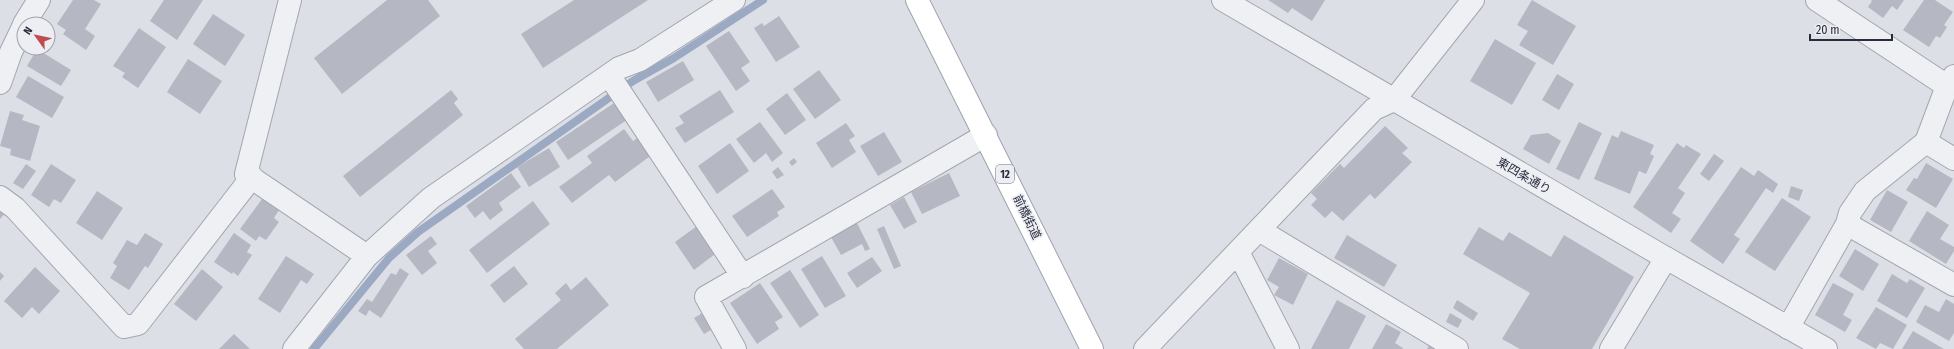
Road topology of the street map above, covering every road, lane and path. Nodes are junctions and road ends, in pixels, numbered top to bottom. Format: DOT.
graph roads {
  1 [pos="40,0"];
  2 [pos="290,0"];
  3 [pos="734,0"];
  4 [pos="917,0"];
  5 [pos="1223,0"];
  6 [pos="1473,0"];
  7 [pos="1817,0"];
  8 [pos="1847,0"];
  9 [pos="29,16"];
  10 [pos="1852,23"];
  11 [pos="16,41"];
  12 [pos="609,75"];
  13 [pos="1951,81"];
  14 [pos="0,83"];
  15 [pos="1394,100"];
  16 [pos="986,135"];
  17 [pos="1926,142"];
  18 [pos="1954,159"];
  19 [pos="252,177"];
  20 [pos="0,197"];
  21 [pos="1846,224"];
  22 [pos="1259,230"];
  23 [pos="1238,252"];
  24 [pos="367,256"];
  25 [pos="1666,258"];
  26 [pos="744,277"];
  27 [pos="1954,285"];
  28 [pos="1788,328"];
  29 [pos="294,349"];
  30 [pos="735,349"];
  31 [pos="1092,349"];
  32 [pos="1145,349"];
  33 [pos="1288,349"];
  34 [pos="1457,349"];
  35 [pos="1611,349"];
  36 [pos="1826,349"];
  1 -- 9 [label="street"];
  2 -- 19 [label="street"];
  3 -- 12 [label="street"];
  4 -- 16 [label="main road, 前橋街道 / 12"];
  5 -- 15 [label="street, 東四条通り"];
  6 -- 15 [label="street"];
  7 -- 10 [label="street"];
  8 -- 10 [label="street"];
  10 -- 13 [label="street"];
  11 -- 14 [label="street"];
  12 -- 24 [label="street"];
  12 -- 26 [label="street"];
  13 -- 17 [label="street"];
  15 -- 22 [label="street"];
  15 -- 25 [label="street, 東四条通り"];
  16 -- 26 [label="street"];
  16 -- 31 [label="main road, 前橋街道 / 12"];
  17 -- 18 [label="street"];
  17 -- 21 [label="street"];
  19 -- 20 [label="street"];
  19 -- 24 [label="street"];
  21 -- 27 [label="street"];
  21 -- 28 [label="street"];
  22 -- 23 [label="street"];
  22 -- 34 [label="street"];
  23 -- 32 [label="street"];
  23 -- 33 [label="street"];
  24 -- 29 [label="street"];
  25 -- 28 [label="street, 東四条通り"];
  25 -- 35 [label="street"];
  26 -- 30 [label="street"];
  28 -- 36 [label="street, 東四条通り"];
}
